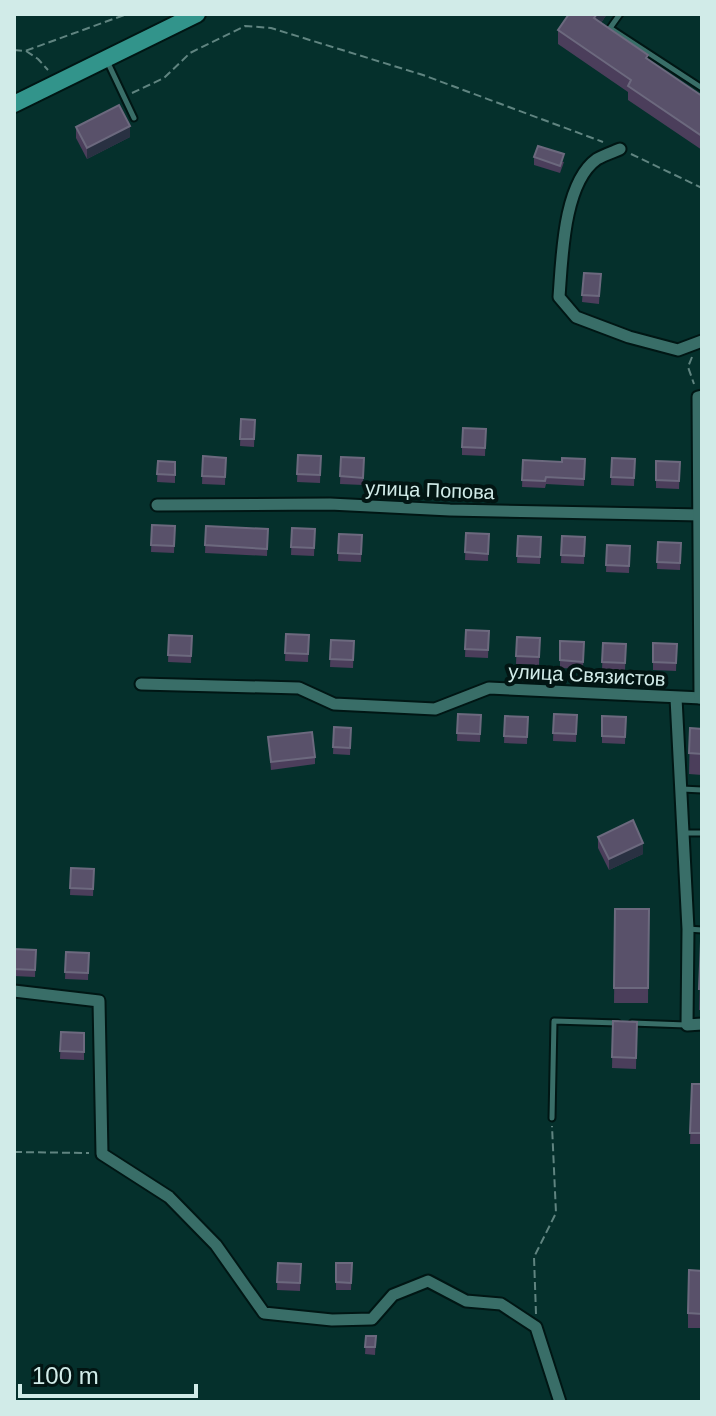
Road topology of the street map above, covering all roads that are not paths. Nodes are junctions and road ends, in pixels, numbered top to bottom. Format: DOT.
graph roads {
  1 [pos="197,14"];
  2 [pos="620,14"];
  3 [pos="106,58"];
  4 [pos="702,88"];
  5 [pos="14,104"];
  6 [pos="134,118"];
  7 [pos="620,149"];
  8 [pos="700,342"];
  9 [pos="700,396"];
  10 [pos="157,505"];
  11 [pos="700,515"];
  12 [pos="141,684"];
  13 [pos="676,698"];
  14 [pos="701,698"];
  15 [pos="681,789"];
  16 [pos="702,790"];
  17 [pos="685,833"];
  18 [pos="702,833"];
  19 [pos="688,929"];
  20 [pos="702,930"];
  21 [pos="14,991"];
  22 [pos="702,1024"];
  23 [pos="687,1025"];
  24 [pos="552,1118"];
  25 [pos="560,1402"];
  1 -- 3 [label="main road"];
  2 -- 4 [label="lane"];
  3 -- 5 [label="main road"];
  3 -- 6 [label="lane"];
  7 -- 8 [label="street"];
  9 -- 11 [label="street"];
  10 -- 11 [label="street, улица Попова"];
  11 -- 14 [label="street"];
  12 -- 13 [label="street, улица Связистов"];
  13 -- 14 [label="street, улица Связистов"];
  13 -- 15 [label="street"];
  15 -- 16 [label="lane"];
  15 -- 17 [label="street"];
  17 -- 18 [label="lane"];
  17 -- 19 [label="street"];
  19 -- 20 [label="lane"];
  19 -- 23 [label="street"];
  21 -- 25 [label="street"];
  22 -- 23 [label="street"];
  23 -- 24 [label="lane"];
}
